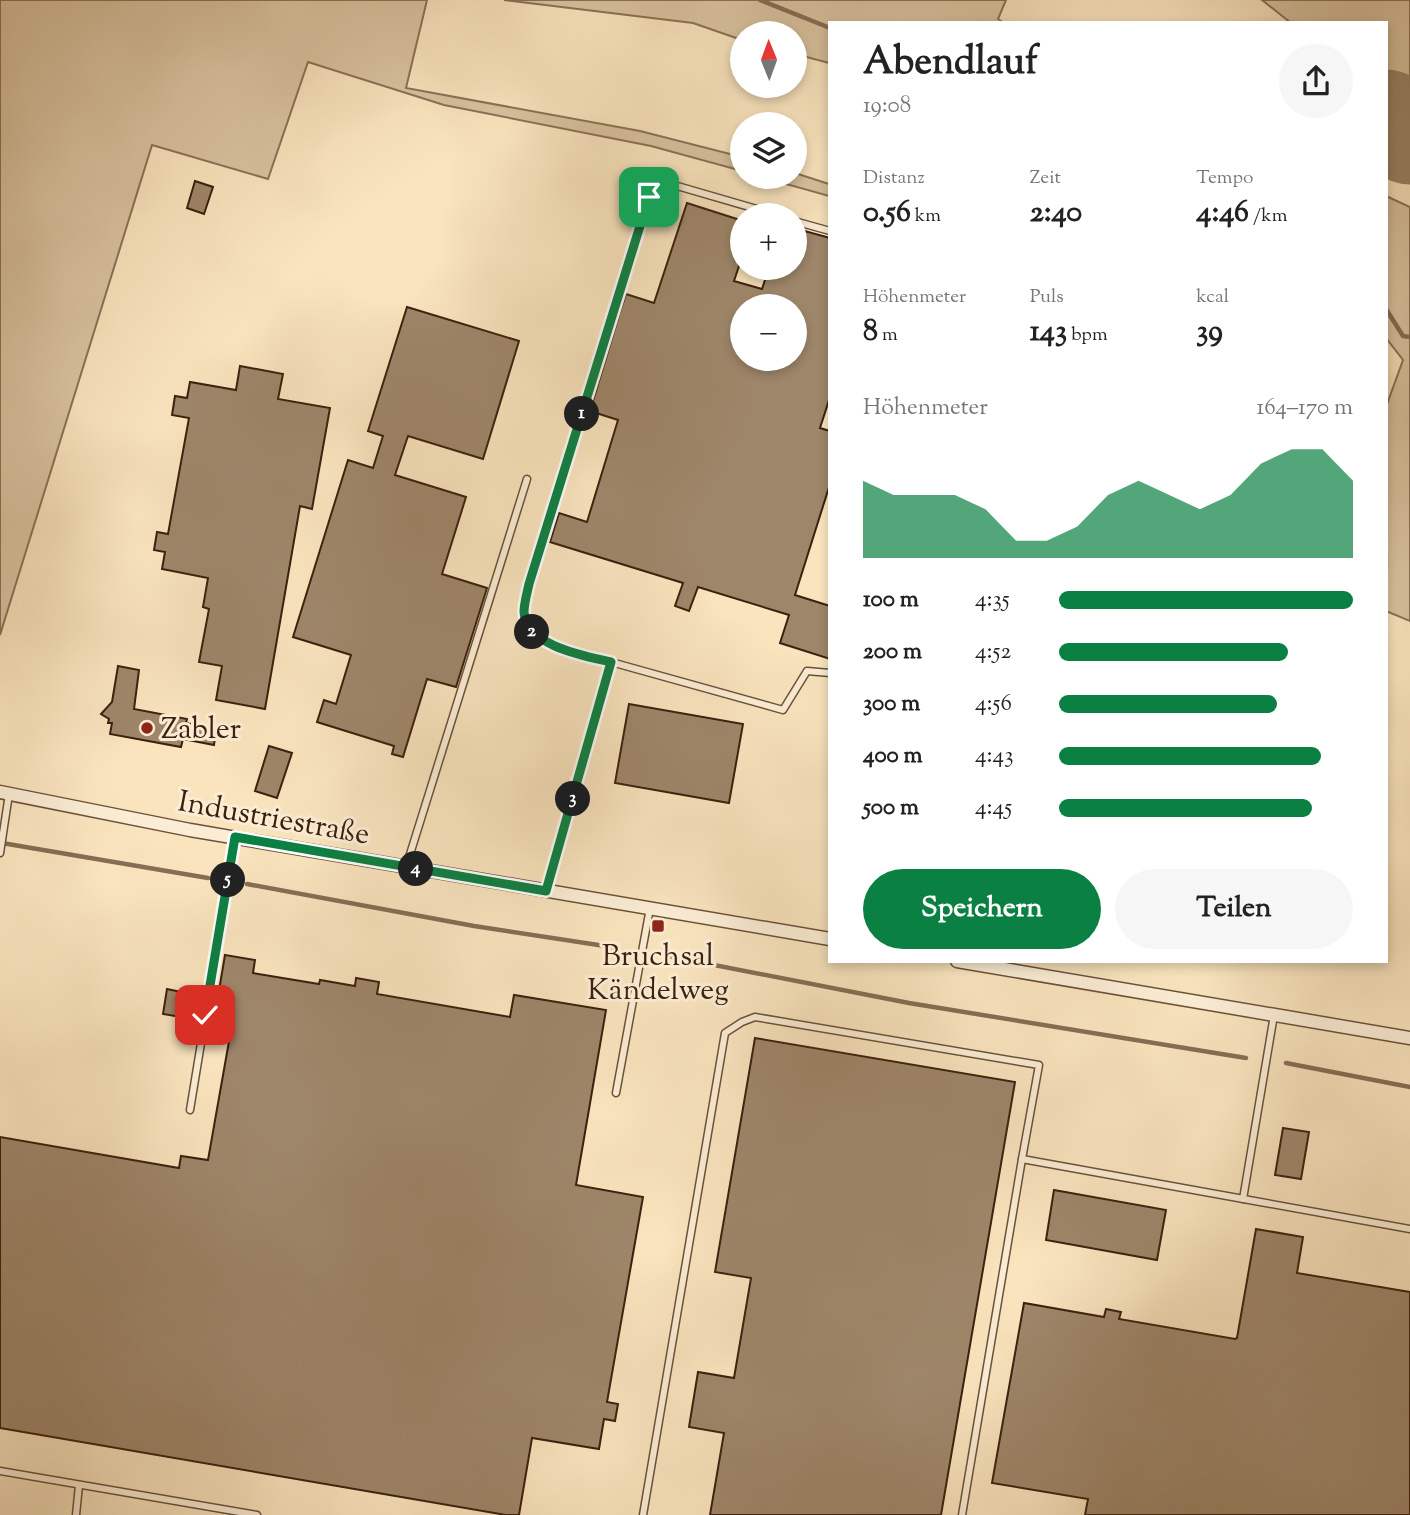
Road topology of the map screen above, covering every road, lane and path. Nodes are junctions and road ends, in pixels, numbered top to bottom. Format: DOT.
graph roads {
  1 [pos="736,203"];
  2 [pos="807,224"];
  3 [pos="828,230"];
  4 [pos="527,479"];
  5 [pos="611,662"];
  6 [pos="828,673"];
  7 [pos="5,793"];
  8 [pos="235,837"];
  9 [pos="0,853"];
  10 [pos="406,867"];
  11 [pos="546,891"];
  12 [pos="649,915"];
  13 [pos="828,939"];
  14 [pos="982,963"];
  15 [pos="1006,965"];
  16 [pos="1274,1015"];
  17 [pos="1410,1038"];
  18 [pos="616,1093"];
  19 [pos="190,1110"];
  20 [pos="1022,1159"];
  21 [pos="1243,1199"];
  22 [pos="1410,1229"];
  23 [pos="0,1471"];
  24 [pos="79,1485"];
  25 [pos="76,1515"];
  26 [pos="257,1515"];
  27 [pos="643,1515"];
  28 [pos="962,1515"];
  1 -- 5 [label="lane"];
  2 -- 3 [label="lane"];
  4 -- 10 [label="lane"];
  5 -- 6 [label="lane"];
  5 -- 11 [label="lane"];
  7 -- 8 [label="street, Industriestraße"];
  7 -- 9 [label="lane"];
  8 -- 10 [label="street, Industriestraße"];
  8 -- 19 [label="lane"];
  10 -- 11 [label="street, Industriestraße"];
  11 -- 12 [label="street, Industriestraße"];
  12 -- 13 [label="street, Industriestraße"];
  12 -- 18 [label="lane"];
  14 -- 15 [label="street"];
  15 -- 16 [label="street"];
  16 -- 17 [label="street"];
  16 -- 21 [label="lane"];
  20 -- 21 [label="lane"];
  20 -- 27 [label="lane"];
  20 -- 28 [label="lane"];
  21 -- 22 [label="lane"];
  23 -- 24 [label="lane"];
  24 -- 25 [label="lane"];
  24 -- 26 [label="lane"];
}
